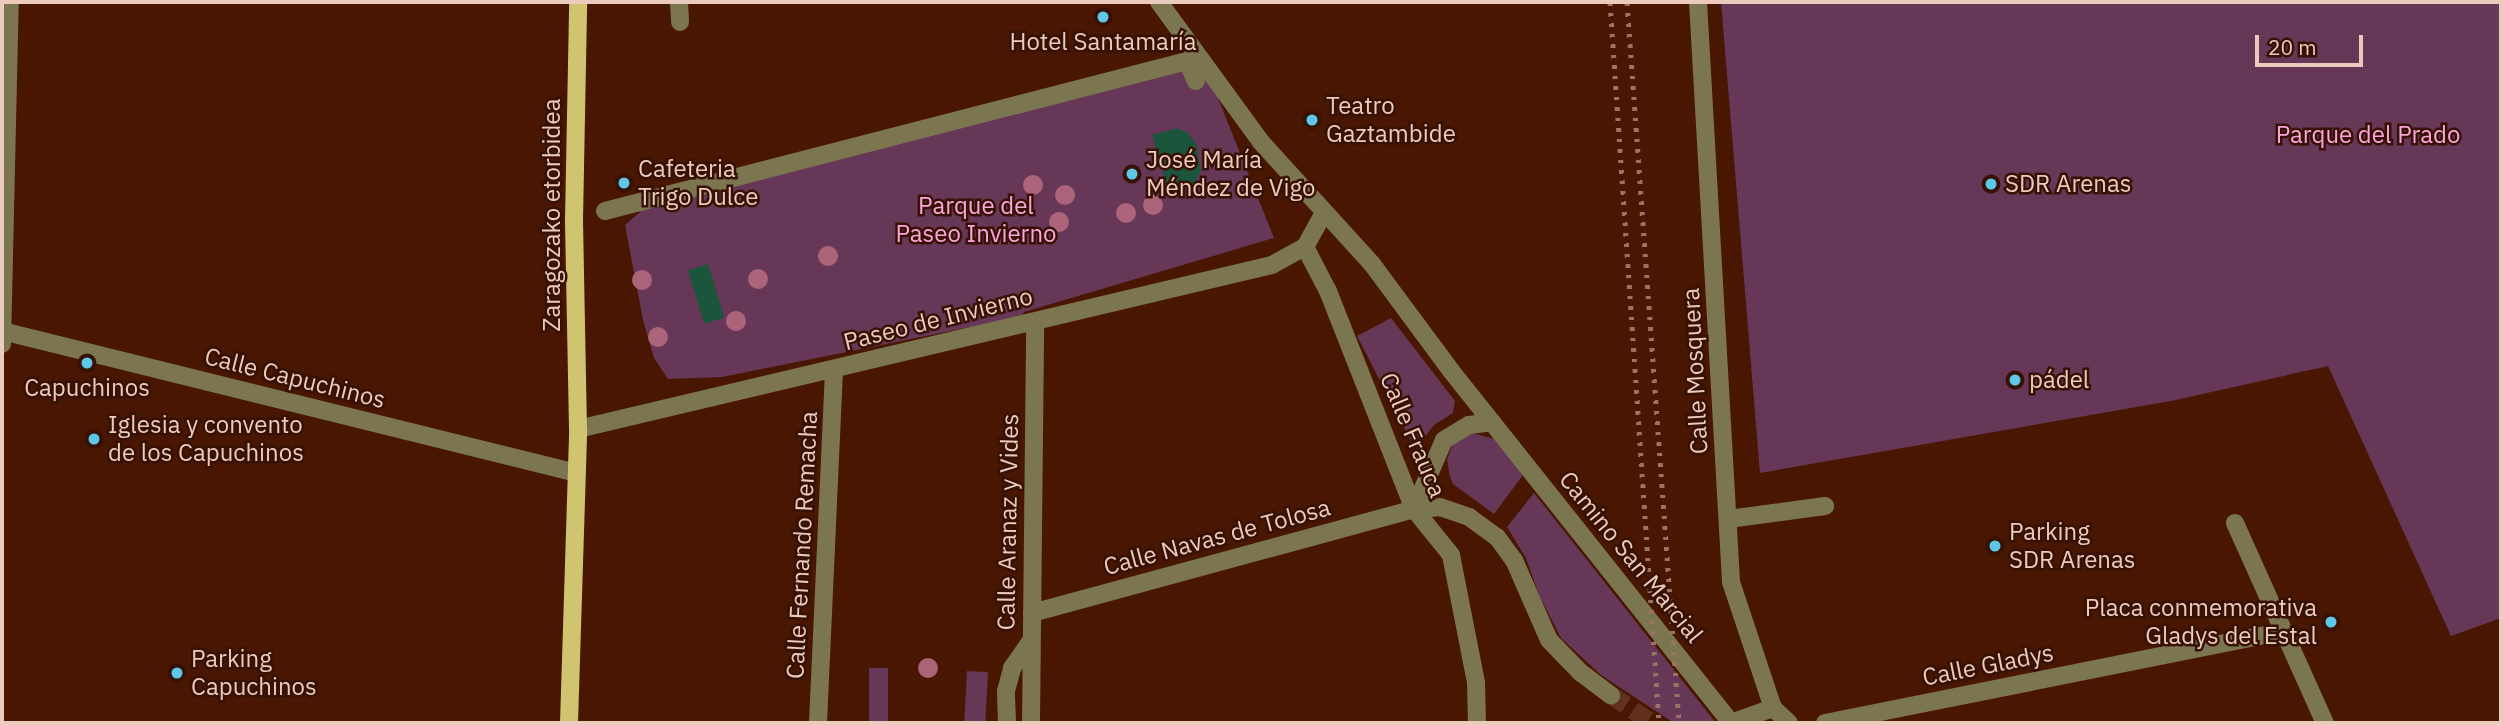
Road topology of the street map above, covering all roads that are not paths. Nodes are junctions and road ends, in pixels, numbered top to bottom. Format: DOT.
graph roads {
  1 [pos="10,2"];
  2 [pos="578,2"];
  3 [pos="679,2"];
  4 [pos="1159,2"];
  5 [pos="1698,2"];
  6 [pos="680,22"];
  7 [pos="1196,81"];
  8 [pos="605,211"];
  9 [pos="1324,213"];
  10 [pos="1306,247"];
  11 [pos="1035,322"];
  12 [pos="3,335"];
  13 [pos="835,370"];
  14 [pos="1492,422"];
  15 [pos="578,429"];
  16 [pos="577,473"];
  17 [pos="1825,506"];
  18 [pos="1414,509"];
  19 [pos="1728,519"];
  20 [pos="2235,523"];
  21 [pos="1032,613"];
  22 [pos="2284,631"];
  23 [pos="1031,642"];
  24 [pos="1611,695"];
  25 [pos="1773,708"];
  26 [pos="569,723"];
  27 [pos="818,723"];
  28 [pos="1007,723"];
  29 [pos="1031,723"];
  30 [pos="1477,723"];
  31 [pos="1731,723"];
  32 [pos="1790,723"];
  33 [pos="1825,723"];
  34 [pos="2325,723"];
  1 -- 12 [label="street"];
  2 -- 15 [label="main road, Zaragozako etorbidea"];
  3 -- 6 [label="street"];
  4 -- 9 [label="street, Camino San Marcial"];
  5 -- 19 [label="street, Calle Mosquera"];
  7 -- 8 [label="street"];
  9 -- 10 [label="street"];
  9 -- 14 [label="street, Camino San Marcial"];
  10 -- 11 [label="street, Paseo de Invierno"];
  10 -- 18 [label="street, Calle Frauca"];
  11 -- 13 [label="street, Paseo de Invierno"];
  11 -- 21 [label="street, Calle Aranaz y Vides"];
  12 -- 16 [label="street, Calle Capuchinos"];
  13 -- 15 [label="street, Paseo de Invierno"];
  13 -- 27 [label="street, Calle Fernando Remacha"];
  14 -- 18 [label="street"];
  14 -- 31 [label="street, Camino San Marcial"];
  15 -- 16 [label="main road, Zaragozako etorbidea"];
  16 -- 26 [label="main road"];
  17 -- 19 [label="street"];
  18 -- 21 [label="street, Calle Navas de Tolosa"];
  18 -- 24 [label="street"];
  18 -- 30 [label="street, Calle Frauca"];
  19 -- 25 [label="street, Calle Mosquera"];
  20 -- 22 [label="street"];
  21 -- 23 [label="street, Calle Aranaz y Vides"];
  22 -- 33 [label="street, Calle Gladys"];
  22 -- 34 [label="street"];
  23 -- 28 [label="street"];
  23 -- 29 [label="street, Calle Aranaz y Vides"];
  25 -- 31 [label="street"];
  25 -- 32 [label="street"];
}
